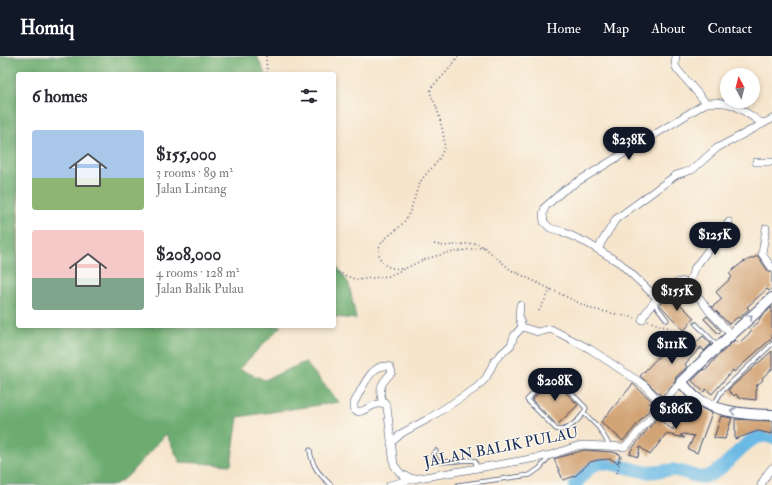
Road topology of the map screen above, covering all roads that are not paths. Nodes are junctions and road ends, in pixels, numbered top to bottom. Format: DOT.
graph roads {
  1 [pos="676,56"];
  2 [pos="706,102"];
  3 [pos="772,119"];
  4 [pos="764,123"];
  5 [pos="756,162"];
  6 [pos="772,162"];
  7 [pos="728,222"];
  8 [pos="766,228"];
  9 [pos="599,249"];
  10 [pos="772,268"];
  11 [pos="689,282"];
  12 [pos="772,298"];
  13 [pos="655,300"];
  14 [pos="520,305"];
  15 [pos="642,320"];
  16 [pos="667,320"];
  17 [pos="696,324"];
  18 [pos="522,327"];
  19 [pos="731,334"];
  20 [pos="772,344"];
  21 [pos="718,346"];
  22 [pos="681,382"];
  23 [pos="385,403"];
  24 [pos="662,404"];
  25 [pos="713,406"];
  26 [pos="584,413"];
  27 [pos="772,415"];
  28 [pos="391,444"];
  29 [pos="610,446"];
  30 [pos="310,450"];
  31 [pos="436,451"];
  32 [pos="551,454"];
  33 [pos="477,468"];
  34 [pos="772,468"];
  35 [pos="502,480"];
  36 [pos="410,482"];
  37 [pos="331,485"];
  38 [pos="390,485"];
  39 [pos="458,485"];
  40 [pos="503,485"];
  41 [pos="761,485"];
  1 -- 2 [label="street"];
  2 -- 4 [label="street"];
  2 -- 9 [label="street"];
  3 -- 4 [label="street"];
  4 -- 9 [label="street"];
  5 -- 6 [label="street"];
  7 -- 11 [label="street"];
  8 -- 10 [label="street"];
  9 -- 13 [label="street"];
  11 -- 13 [label="street"];
  11 -- 19 [label="street"];
  19 -- 12 [label="main road, one-way"];
  13 -- 15 [label="street"];
  13 -- 16 [label="lane"];
  14 -- 18 [label="street"];
  17 -- 21 [label="lane"];
  18 -- 24 [label="street"];
  18 -- 28 [label="street"];
  19 -- 21 [label="main road"];
  20 -- 25 [label="lane"];
  21 -- 22 [label="main road"];
  22 -- 24 [label="street"];
  22 -- 25 [label="main road"];
  23 -- 23 [label="street"];
  23 -- 28 [label="street"];
  24 -- 29 [label="street, JALAN BALIK PULAU"];
  27 -- 25 [label="main road, one-way"];
  26 -- 26 [label="lane"];
  26 -- 29 [label="lane"];
  28 -- 36 [label="street"];
  29 -- 32 [label="street, JALAN BALIK PULAU"];
  30 -- 37 [label="lane"];
  31 -- 33 [label="lane"];
  32 -- 33 [label="street, JALAN BALIK PULAU"];
  32 -- 35 [label="lane"];
  33 -- 36 [label="street, JALAN BALIK PULAU"];
  34 -- 41 [label="street"];
  35 -- 39 [label="lane"];
  35 -- 40 [label="lane"];
  36 -- 38 [label="street, JALAN BALIK PULAU"];
}
